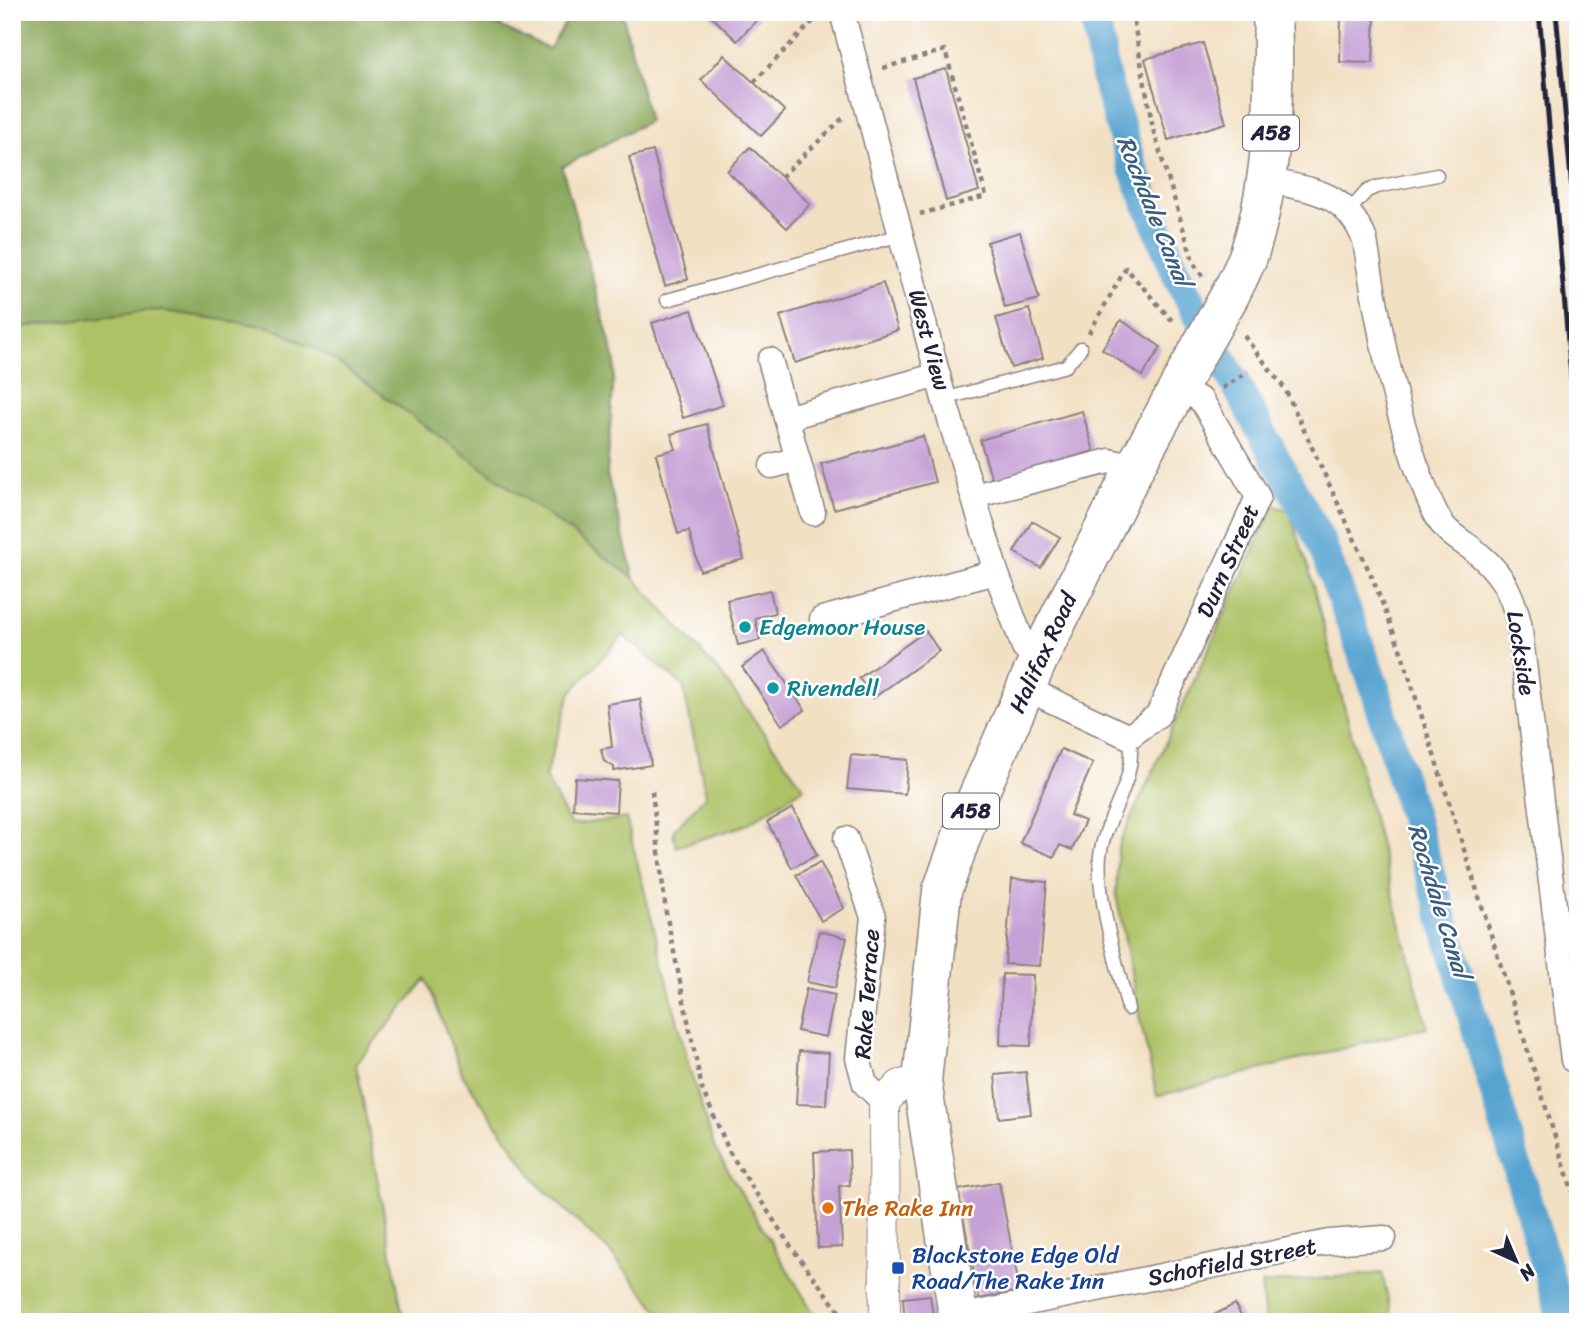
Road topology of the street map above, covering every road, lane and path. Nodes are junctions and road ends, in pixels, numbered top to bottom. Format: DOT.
graph roads {
  1 [pos="821,12"];
  2 [pos="842,12"];
  3 [pos="1132,12"];
  4 [pos="1272,12"];
  5 [pos="754,82"];
  6 [pos="861,86"];
  7 [pos="1437,175"];
  8 [pos="781,177"];
  9 [pos="1266,180"];
  10 [pos="1349,211"];
  11 [pos="899,228"];
  12 [pos="1194,264"];
  13 [pos="667,300"];
  14 [pos="1154,301"];
  15 [pos="1246,339"];
  16 [pos="1081,348"];
  17 [pos="770,359"];
  18 [pos="1248,373"];
  19 [pos="941,387"];
  20 [pos="1198,389"];
  21 [pos="786,418"];
  22 [pos="798,459"];
  23 [pos="772,466"];
  24 [pos="1135,467"];
  25 [pos="974,496"];
  26 [pos="813,513"];
  27 [pos="996,572"];
  28 [pos="822,619"];
  29 [pos="1032,673"];
  30 [pos="1129,737"];
  31 [pos="652,791"];
  32 [pos="846,839"];
  33 [pos="1128,1009"];
  34 [pos="1569,1061"];
  35 [pos="922,1081"];
  36 [pos="884,1102"];
  37 [pos="1578,1209"];
  38 [pos="1384,1238"];
  39 [pos="959,1320"];
  40 [pos="847,1322"];
  41 [pos="885,1322"];
  1 -- 5 [label="path"];
  2 -- 6 [label="street, West View"];
  3 -- 12 [label="path"];
  4 -- 9 [label="main road, Halifax Road / A58"];
  6 -- 8 [label="path"];
  6 -- 11 [label="street, West View"];
  6 -- 11 [label="path"];
  7 -- 10 [label="lane"];
  9 -- 10 [label="street, Lockside"];
  9 -- 20 [label="main road, Halifax Road / A58, bridge"];
  10 -- 34 [label="street, Lockside"];
  11 -- 13 [label="lane"];
  11 -- 19 [label="street, West View"];
  14 -- 16 [label="path"];
  15 -- 37 [label="path"];
  16 -- 19 [label="lane"];
  17 -- 21 [label="street"];
  18 -- 20 [label="path"];
  19 -- 21 [label="street"];
  19 -- 25 [label="street, West View"];
  20 -- 24 [label="main road, Halifax Road / A58"];
  20 -- 30 [label="street, Durn Street"];
  21 -- 22 [label="street"];
  22 -- 23 [label="street"];
  22 -- 26 [label="street"];
  24 -- 25 [label="street"];
  24 -- 29 [label="main road, Halifax Road / A58"];
  25 -- 27 [label="street, West View"];
  27 -- 28 [label="street"];
  27 -- 29 [label="street, West View"];
  29 -- 30 [label="street"];
  29 -- 35 [label="main road, Halifax Road / A58"];
  30 -- 33 [label="lane"];
  31 -- 40 [label="path"];
  32 -- 36 [label="street, Rake Terrace"];
  35 -- 36 [label="street"];
  35 -- 39 [label="main road, Halifax Road / A58"];
  36 -- 41 [label="street"];
  38 -- 39 [label="street, Schofield Street"];
}
